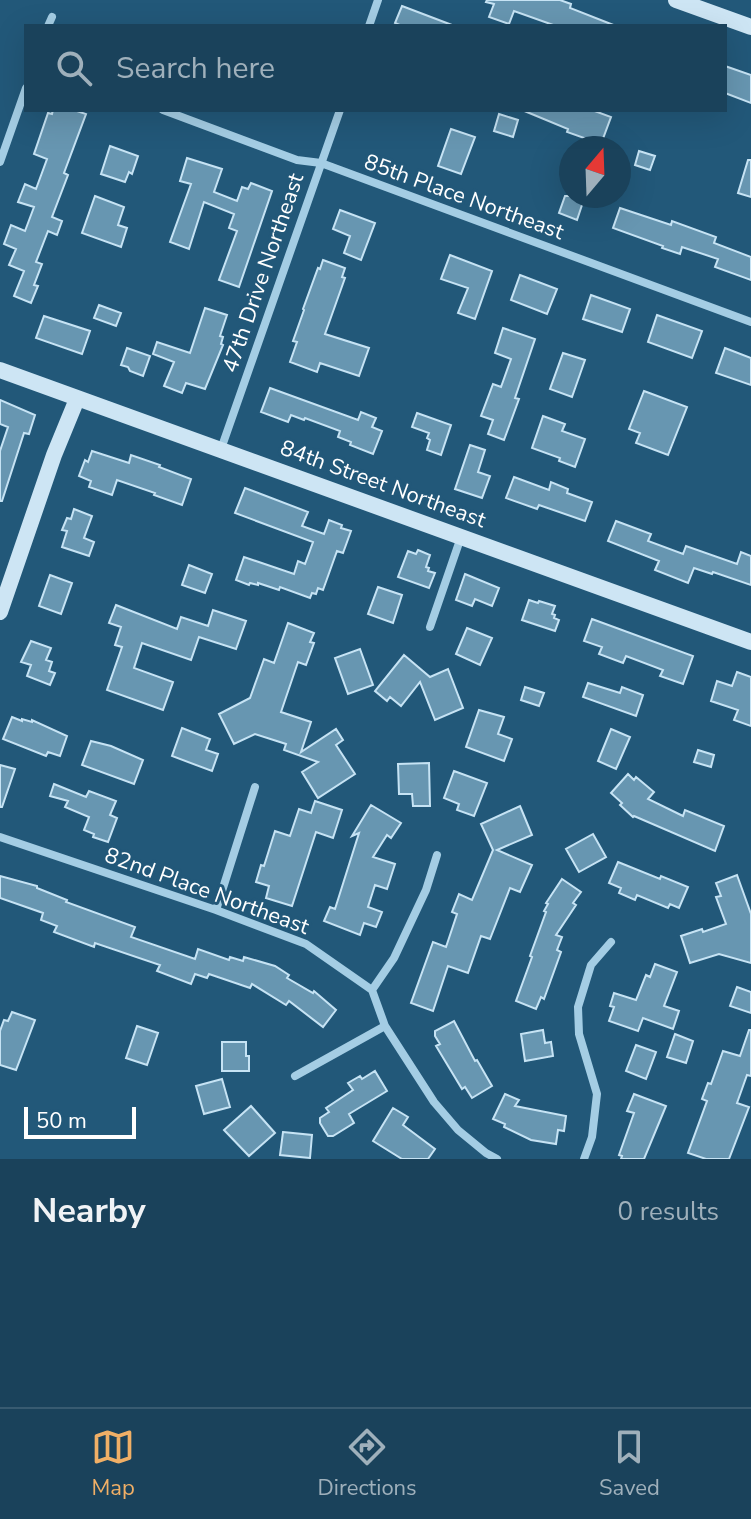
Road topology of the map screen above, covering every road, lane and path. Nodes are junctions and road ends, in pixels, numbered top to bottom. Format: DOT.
graph roads {
  1 [pos="378,0"];
  2 [pos="676,0"];
  3 [pos="370,24"];
  4 [pos="751,27"];
  5 [pos="24,94"];
  6 [pos="168,112"];
  7 [pos="339,112"];
  8 [pos="0,162"];
  9 [pos="321,163"];
  10 [pos="751,322"];
  11 [pos="0,370"];
  12 [pos="77,399"];
  13 [pos="221,449"];
  14 [pos="462,536"];
  15 [pos="0,612"];
  16 [pos="430,627"];
  17 [pos="751,642"];
  18 [pos="255,787"];
  19 [pos="0,837"];
  20 [pos="437,855"];
  21 [pos="216,910"];
  22 [pos="611,942"];
  23 [pos="372,990"];
  24 [pos="385,1026"];
  25 [pos="295,1076"];
  26 [pos="497,1159"];
  27 [pos="584,1159"];
  1 -- 3 [label="street"];
  2 -- 4 [label="street"];
  5 -- 8 [label="street"];
  6 -- 9 [label="street, 85th Place Northeast"];
  7 -- 9 [label="street, 47th Drive Northeast"];
  9 -- 10 [label="street, 85th Place Northeast"];
  9 -- 13 [label="street, 47th Drive Northeast"];
  11 -- 12 [label="street, 84th Street Northeast"];
  12 -- 13 [label="street, 84th Street Northeast"];
  12 -- 15 [label="street"];
  13 -- 14 [label="street, 84th Street Northeast"];
  14 -- 16 [label="street"];
  14 -- 17 [label="street, 84th Street Northeast"];
  18 -- 21 [label="street"];
  19 -- 21 [label="street, 82nd Place Northeast"];
  20 -- 23 [label="street"];
  21 -- 23 [label="street, 82nd Place Northeast"];
  22 -- 27 [label="street"];
  23 -- 24 [label="street"];
  24 -- 25 [label="street"];
  24 -- 26 [label="street"];
}
